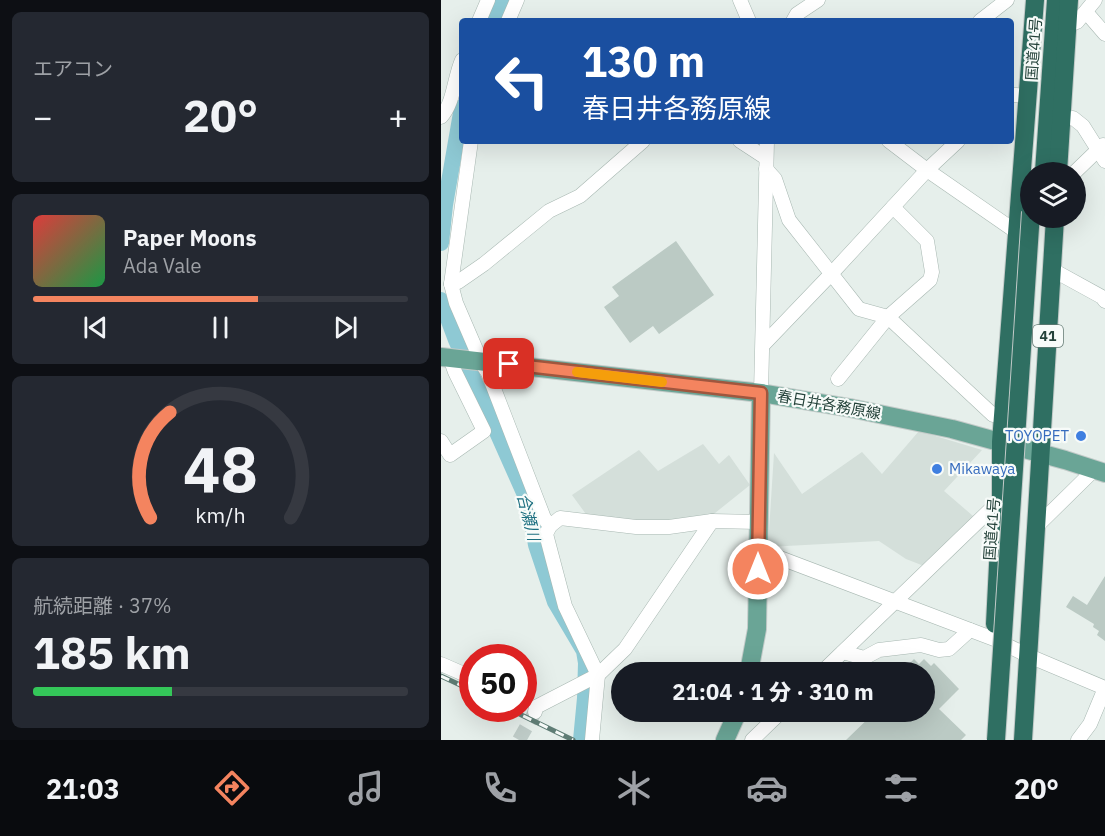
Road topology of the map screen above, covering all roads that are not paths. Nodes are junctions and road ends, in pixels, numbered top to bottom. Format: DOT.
graph roads {
  1 [pos="488,0"];
  2 [pos="517,0"];
  3 [pos="740,0"];
  4 [pos="818,0"];
  5 [pos="1007,0"];
  6 [pos="1035,0"];
  7 [pos="1045,0"];
  8 [pos="1056,0"];
  9 [pos="1069,0"];
  10 [pos="1095,0"];
  11 [pos="1086,12"];
  12 [pos="480,18"];
  13 [pos="509,18"];
  14 [pos="748,18"];
  15 [pos="795,18"];
  16 [pos="984,18"];
  17 [pos="1069,24"];
  18 [pos="1105,34"];
  19 [pos="459,66"];
  20 [pos="445,95"];
  21 [pos="441,117"];
  22 [pos="1073,118"];
  23 [pos="471,144"];
  24 [pos="640,144"];
  25 [pos="744,144"];
  26 [pos="767,144"];
  27 [pos="893,144"];
  28 [pos="955,144"];
  29 [pos="1040,148"];
  30 [pos="1103,151"];
  31 [pos="1036,162"];
  32 [pos="1042,162"];
  33 [pos="1059,162"];
  34 [pos="766,163"];
  35 [pos="1086,164"];
  36 [pos="927,170"];
  37 [pos="893,207"];
  38 [pos="1030,228"];
  39 [pos="1040,228"];
  40 [pos="1054,228"];
  41 [pos="1018,234"];
  42 [pos="1051,269"];
  43 [pos="832,273"];
  44 [pos="451,284"];
  45 [pos="1105,301"];
  46 [pos="888,317"];
  47 [pos="763,345"];
  48 [pos="445,357"];
  49 [pos="481,362"];
  50 [pos="838,380"];
  51 [pos="761,393"];
  52 [pos="993,415"];
  53 [pos="441,441"];
  54 [pos="1001,442"];
  55 [pos="1042,454"];
  56 [pos="1101,470"];
  57 [pos="1001,506"];
  58 [pos="713,521"];
  59 [pos="758,522"];
  60 [pos="550,526"];
  61 [pos="1036,527"];
  62 [pos="759,550"];
  63 [pos="894,601"];
  64 [pos="970,630"];
  65 [pos="994,639"];
  66 [pos="843,652"];
  67 [pos="1029,656"];
  68 [pos="751,662"];
  69 [pos="832,662"];
  70 [pos="441,664"];
  71 [pos="459,672"];
  72 [pos="598,675"];
  73 [pos="1105,688"];
  74 [pos="537,704"];
  75 [pos="733,722"];
  76 [pos="771,722"];
  77 [pos="1079,739"];
  78 [pos="592,740"];
  79 [pos="725,740"];
  80 [pos="752,740"];
  81 [pos="987,740"];
  82 [pos="996,740"];
  83 [pos="1009,740"];
  84 [pos="1023,740"];
  1 -- 12 [label="street"];
  2 -- 13 [label="street"];
  3 -- 14 [label="street"];
  4 -- 15 [label="street"];
  5 -- 16 [label="street"];
  6 -- 41 [label="highway"];
  7 -- 29 [label="highway, 国道41号"];
  8 -- 29 [label="highway, 国道41号"];
  9 -- 17 [label="highway"];
  10 -- 11 [label="street"];
  11 -- 17 [label="street"];
  11 -- 18 [label="street"];
  17 -- 33 [label="highway"];
  19 -- 20 [label="street"];
  20 -- 21 [label="street"];
  22 -- 30 [label="street"];
  23 -- 44 [label="street"];
  24 -- 44 [label="street"];
  25 -- 34 [label="street"];
  26 -- 34 [label="street"];
  27 -- 36 [label="street"];
  28 -- 36 [label="street"];
  29 -- 31 [label="highway, 国道41号"];
  29 -- 32 [label="highway, 国道41号"];
  30 -- 35 [label="street"];
  34 -- 43 [label="street"];
  34 -- 47 [label="street"];
  36 -- 37 [label="street"];
  36 -- 41 [label="street"];
  37 -- 43 [label="street"];
  37 -- 46 [label="street"];
  38 -- 82 [label="highway, 国道41号 / 41, bridge"];
  39 -- 83 [label="highway, 国道41号 / 41"];
  40 -- 42 [label="highway, 41"];
  41 -- 54 [label="highway"];
  42 -- 45 [label="street"];
  42 -- 55 [label="highway, 41"];
  43 -- 46 [label="street"];
  43 -- 47 [label="street"];
  44 -- 49 [label="street"];
  46 -- 50 [label="street"];
  46 -- 52 [label="street"];
  47 -- 51 [label="street"];
  48 -- 49 [label="main road, 春日井各務原線"];
  48 -- 53 [label="street"];
  49 -- 51 [label="main road, 春日井各務原線"];
  49 -- 60 [label="street"];
  51 -- 54 [label="main road, 春日井各務原線"];
  51 -- 59 [label="main road"];
  54 -- 55 [label="main road, 春日井各務原線"];
  54 -- 57 [label="highway"];
  55 -- 56 [label="main road, 春日井各務原線"];
  55 -- 61 [label="highway"];
  56 -- 61 [label="street"];
  57 -- 63 [label="street"];
  57 -- 65 [label="highway"];
  58 -- 59 [label="street"];
  58 -- 60 [label="street"];
  58 -- 72 [label="street"];
  59 -- 62 [label="main road"];
  60 -- 72 [label="street"];
  61 -- 67 [label="highway"];
  62 -- 63 [label="street"];
  62 -- 68 [label="main road"];
  63 -- 64 [label="street"];
  63 -- 66 [label="street"];
  64 -- 65 [label="street"];
  64 -- 66 [label="street"];
  65 -- 67 [label="street"];
  65 -- 81 [label="highway"];
  66 -- 69 [label="street"];
  67 -- 73 [label="street"];
  67 -- 84 [label="highway"];
  70 -- 71 [label="street"];
  72 -- 74 [label="street"];
  72 -- 78 [label="street"];
  73 -- 77 [label="street"];
  75 -- 79 [label="main road"];
  76 -- 80 [label="street"];
}
